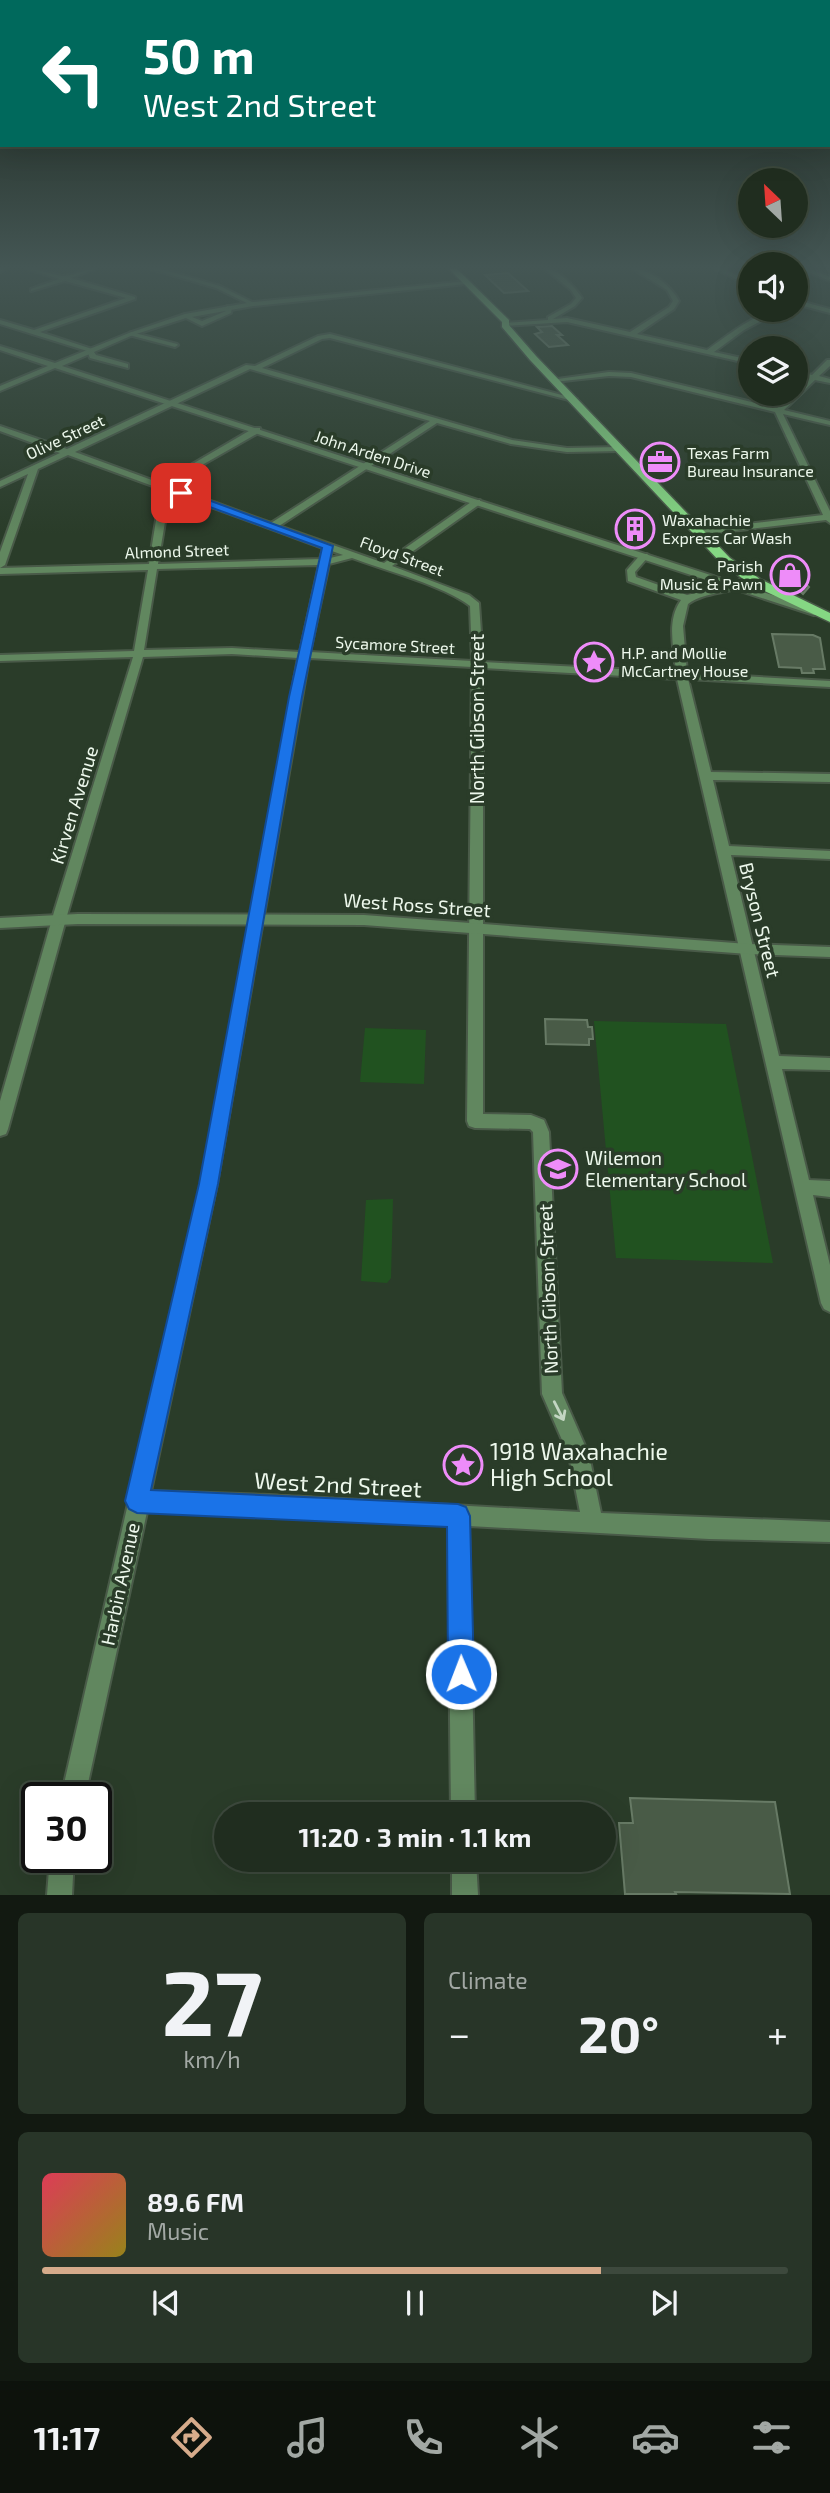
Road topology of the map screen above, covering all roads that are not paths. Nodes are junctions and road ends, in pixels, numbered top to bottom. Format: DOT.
graph roads {
  1 [pos="29,357"];
  2 [pos="75,357"];
  3 [pos="98,357"];
  4 [pos="279,357"];
  5 [pos="416,357"];
  6 [pos="534,357"];
  7 [pos="830,362"];
  8 [pos="55,366"];
  9 [pos="125,366"];
  10 [pos="257,368"];
  11 [pos="808,376"];
  12 [pos="813,377"];
  13 [pos="554,380"];
  14 [pos="830,381"];
  15 [pos="808,382"];
  16 [pos="0,389"];
  17 [pos="573,399"];
  18 [pos="171,403"];
  19 [pos="783,406"];
  20 [pos="778,411"];
  21 [pos="437,420"];
  22 [pos="830,423"];
  23 [pos="1,428"];
  24 [pos="257,430"];
  25 [pos="620,449"];
  26 [pos="67,452"];
  27 [pos="366,466"];
  28 [pos="34,468"];
  29 [pos="0,484"];
  30 [pos="163,487"];
  31 [pos="477,502"];
  32 [pos="829,518"];
  33 [pos="272,526"];
  34 [pos="698,532"];
  35 [pos="326,554"];
  36 [pos="354,555"];
  37 [pos="644,556"];
  38 [pos="0,565"];
  39 [pos="153,567"];
  40 [pos="384,567"];
  41 [pos="0,571"];
  42 [pos="750,578"];
  43 [pos="737,588"];
  44 [pos="688,599"];
  45 [pos="475,605"];
  46 [pos="829,617"];
  47 [pos="139,653"];
  48 [pos="306,655"];
  49 [pos="0,658"];
  50 [pos="478,665"];
  51 [pos="682,676"];
  52 [pos="830,684"];
  53 [pos="705,776"];
  54 [pos="830,779"];
  55 [pos="723,850"];
  56 [pos="830,855"];
  57 [pos="257,919"];
  58 [pos="59,920"];
  59 [pos="0,923"];
  60 [pos="477,928"];
  61 [pos="748,950"];
  62 [pos="830,952"];
  63 [pos="773,1062"];
  64 [pos="830,1064"];
  65 [pos="0,1129"];
  66 [pos="804,1187"];
  67 [pos="830,1189"];
  68 [pos="830,1303"];
  69 [pos="137,1501"];
  70 [pos="458,1516"];
  71 [pos="593,1523"];
  72 [pos="830,1532"];
  73 [pos="76,1782"];
  74 [pos="463,1802"];
  75 [pos="464,1872"];
  76 [pos="61,1873"];
  77 [pos="59,1895"];
  78 [pos="465,1895"];
  1 -- 8 [label="street, John Arden Drive"];
  2 -- 8 [label="street"];
  3 -- 9 [label="street"];
  4 -- 10 [label="street, Olive Street"];
  5 -- 17 [label="street, Olive Street"];
  6 -- 13 [label="main road"];
  7 -- 12 [label="street"];
  8 -- 16 [label="street"];
  8 -- 18 [label="street, John Arden Drive"];
  10 -- 18 [label="street, Olive Street"];
  10 -- 21 [label="street"];
  11 -- 12 [label="street"];
  12 -- 14 [label="street"];
  12 -- 15 [label="street"];
  13 -- 17 [label="main road"];
  13 -- 20 [label="street"];
  17 -- 25 [label="main road"];
  18 -- 24 [label="street, John Arden Drive"];
  18 -- 26 [label="street, Olive Street"];
  19 -- 20 [label="street"];
  20 -- 22 [label="street"];
  20 -- 32 [label="street"];
  21 -- 25 [label="street"];
  21 -- 27 [label="street"];
  23 -- 26 [label="street, Floyd Street"];
  24 -- 27 [label="street, John Arden Drive"];
  24 -- 30 [label="street"];
  25 -- 34 [label="main road"];
  26 -- 28 [label="street, Olive Street"];
  26 -- 30 [label="street, Floyd Street"];
  27 -- 31 [label="street, John Arden Drive"];
  27 -- 33 [label="street"];
  28 -- 29 [label="street, Olive Street"];
  28 -- 38 [label="street"];
  30 -- 33 [label="street, Floyd Street"];
  30 -- 39 [label="street, Kirven Avenue"];
  31 -- 37 [label="street, John Arden Drive"];
  31 -- 40 [label="street"];
  32 -- 34 [label="street"];
  33 -- 35 [label="street, Floyd Street"];
  34 -- 42 [label="main road"];
  35 -- 36 [label="street, Almond Street"];
  35 -- 36 [label="street, Floyd Street"];
  35 -- 39 [label="street, Almond Street"];
  35 -- 48 [label="street, Harbin Avenue"];
  36 -- 40 [label="street, Floyd Street"];
  37 -- 43 [label="street, John Arden Drive"];
  37 -- 44 [label="street"];
  39 -- 41 [label="street, Almond Street"];
  39 -- 47 [label="street, Kirven Avenue"];
  40 -- 45 [label="street, Floyd Street"];
  42 -- 43 [label="street"];
  42 -- 46 [label="main road"];
  43 -- 44 [label="street"];
  43 -- 46 [label="street"];
  44 -- 51 [label="street, Bryson Street"];
  45 -- 50 [label="street, North Gibson Street"];
  47 -- 48 [label="street, Sycamore Street"];
  47 -- 49 [label="street, Sycamore Street"];
  47 -- 58 [label="street, Kirven Avenue"];
  48 -- 50 [label="street, Sycamore Street"];
  48 -- 57 [label="street, Harbin Avenue"];
  50 -- 51 [label="street, Sycamore Street"];
  50 -- 60 [label="street, North Gibson Street"];
  51 -- 52 [label="street, Sycamore Street"];
  51 -- 53 [label="street, Bryson Street"];
  53 -- 54 [label="street"];
  53 -- 55 [label="street, Bryson Street"];
  55 -- 56 [label="street"];
  55 -- 61 [label="street, Bryson Street"];
  57 -- 58 [label="street, West Ross Street"];
  57 -- 60 [label="street, West Ross Street"];
  57 -- 69 [label="street, Harbin Avenue"];
  58 -- 59 [label="street, West Ross Street"];
  58 -- 65 [label="street, Kirven Avenue"];
  60 -- 61 [label="street, West Ross Street"];
  60 -- 71 [label="street, North Gibson Street, one-way"];
  61 -- 62 [label="street, West Ross Street"];
  61 -- 63 [label="street, Bryson Street"];
  63 -- 64 [label="street"];
  63 -- 66 [label="street, Bryson Street"];
  66 -- 67 [label="street"];
  66 -- 68 [label="street, Bryson Street"];
  69 -- 70 [label="street, West 2nd Street"];
  69 -- 73 [label="street, Harbin Avenue"];
  70 -- 71 [label="street, West 2nd Street"];
  70 -- 74 [label="street"];
  71 -- 72 [label="street, West 2nd Street"];
  75 -- 78 [label="street"];
  76 -- 77 [label="street"];
}
